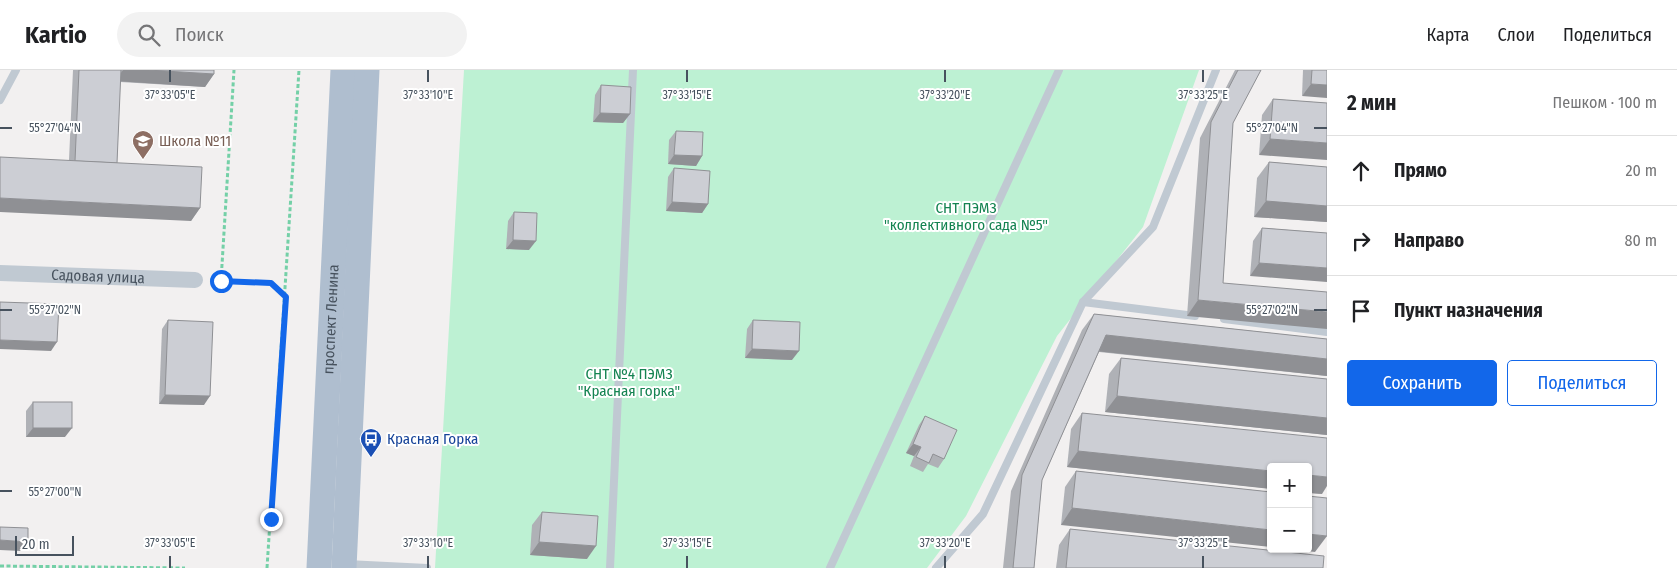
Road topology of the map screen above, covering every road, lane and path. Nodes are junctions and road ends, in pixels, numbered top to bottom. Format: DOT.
graph roads {
  1 [pos="16,70"];
  2 [pos="234,70"];
  3 [pos="299,70"];
  4 [pos="343,70"];
  5 [pos="367,70"];
  6 [pos="632,70"];
  7 [pos="1060,70"];
  8 [pos="1216,70"];
  9 [pos="0,100"];
  10 [pos="0,273"];
  11 [pos="201,280"];
  12 [pos="221,281"];
  13 [pos="286,297"];
  14 [pos="1083,302"];
  15 [pos="1200,316"];
  16 [pos="1220,319"];
  17 [pos="1327,332"];
  18 [pos="0,566"];
  19 [pos="344,566"];
  20 [pos="185,568"];
  21 [pos="267,568"];
  22 [pos="319,568"];
  23 [pos="428,568"];
  24 [pos="610,568"];
  25 [pos="830,568"];
  26 [pos="936,568"];
  1 -- 9 [label="lane"];
  2 -- 12 [label="path"];
  3 -- 13 [label="path"];
  4 -- 22 [label="main road, проспект Ленина"];
  5 -- 19 [label="main road, проспект Ленина"];
  6 -- 24 [label="lane"];
  7 -- 25 [label="lane"];
  8 -- 14 [label="lane"];
  10 -- 11 [label="street, Садовая улица"];
  11 -- 12 [label="path"];
  12 -- 13 [label="path"];
  13 -- 21 [label="path"];
  14 -- 15 [label="lane"];
  14 -- 26 [label="lane"];
  16 -- 17 [label="lane"];
  18 -- 20 [label="path"];
  19 -- 23 [label="lane"];
}
